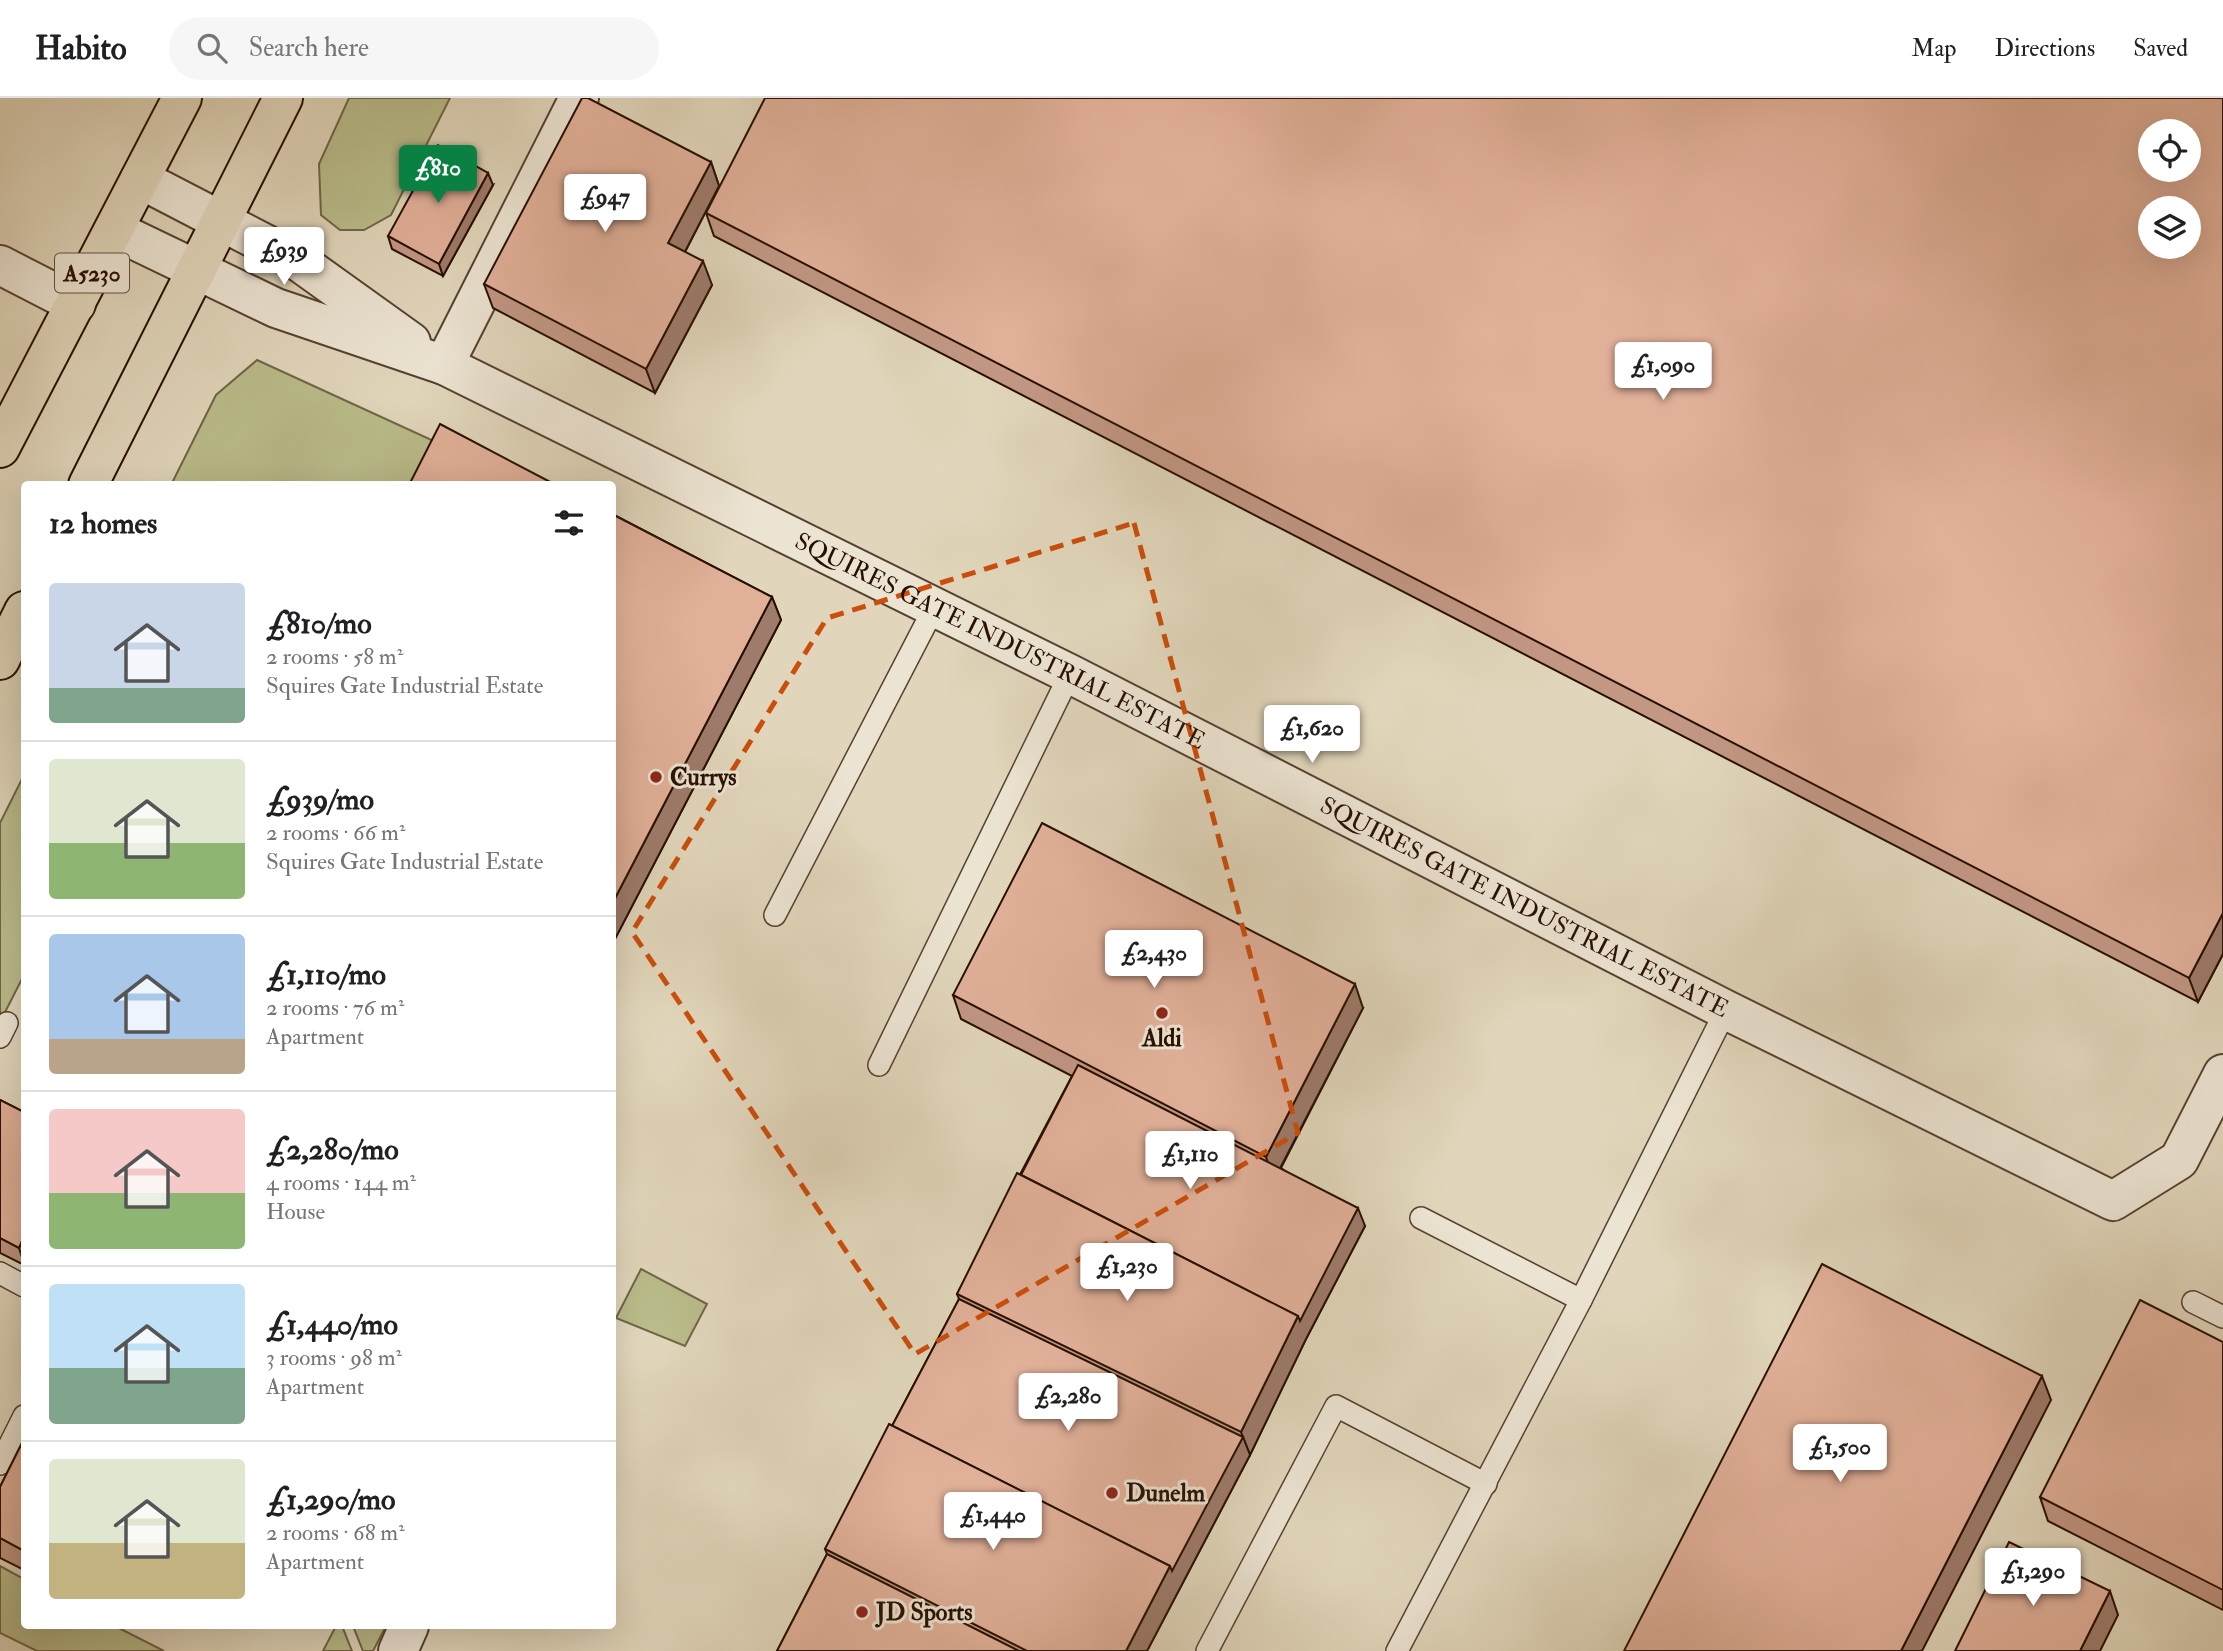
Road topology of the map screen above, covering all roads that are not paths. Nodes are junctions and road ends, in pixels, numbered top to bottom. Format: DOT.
graph roads {
  1 [pos="182,98"];
  2 [pos="283,98"];
  3 [pos="579,98"];
  4 [pos="140,178"];
  5 [pos="221,218"];
  6 [pos="114,230"];
  7 [pos="0,265"];
  8 [pos="196,270"];
  9 [pos="75,304"];
  10 [pos="444,365"];
  11 [pos="0,448"];
  12 [pos="90,481"];
  13 [pos="934,608"];
  14 [pos="21,617"];
  15 [pos="0,660"];
  16 [pos="1070,674"];
  17 [pos="775,915"];
  18 [pos="1726,1010"];
  19 [pos="880,1065"];
  20 [pos="2223,1074"];
  21 [pos="1421,1218"];
  22 [pos="0,1273"];
  23 [pos="21,1284"];
  24 [pos="1581,1300"];
  25 [pos="2193,1302"];
  26 [pos="2223,1317"];
  27 [pos="21,1422"];
  28 [pos="0,1464"];
  29 [pos="1486,1484"];
  30 [pos="409,1629"];
  31 [pos="398,1651"];
  32 [pos="1207,1651"];
  33 [pos="1397,1651"];
  1 -- 4 [label="main road, A5230"];
  2 -- 5 [label="main road"];
  3 -- 10 [label="street"];
  4 -- 5 [label="street"];
  4 -- 6 [label="main road, A5230"];
  5 -- 8 [label="main road"];
  5 -- 10 [label="street"];
  6 -- 8 [label="street, SQUIRES GATE INDUSTRIAL ESTATE"];
  6 -- 9 [label="main road, A5230"];
  7 -- 9 [label="street"];
  8 -- 10 [label="street, SQUIRES GATE INDUSTRIAL ESTATE"];
  8 -- 12 [label="main road"];
  9 -- 11 [label="main road, A5230"];
  10 -- 13 [label="street, SQUIRES GATE INDUSTRIAL ESTATE"];
  13 -- 16 [label="street, SQUIRES GATE INDUSTRIAL ESTATE"];
  13 -- 17 [label="lane"];
  14 -- 15 [label="main road"];
  16 -- 18 [label="street, SQUIRES GATE INDUSTRIAL ESTATE"];
  16 -- 19 [label="lane"];
  18 -- 20 [label="street, SQUIRES GATE INDUSTRIAL ESTATE"];
  18 -- 24 [label="lane"];
  21 -- 24 [label="lane"];
  22 -- 23 [label="lane"];
  24 -- 29 [label="lane"];
  25 -- 26 [label="lane"];
  27 -- 28 [label="lane"];
  29 -- 32 [label="lane"];
  29 -- 33 [label="lane"];
  30 -- 31 [label="street"];
}
